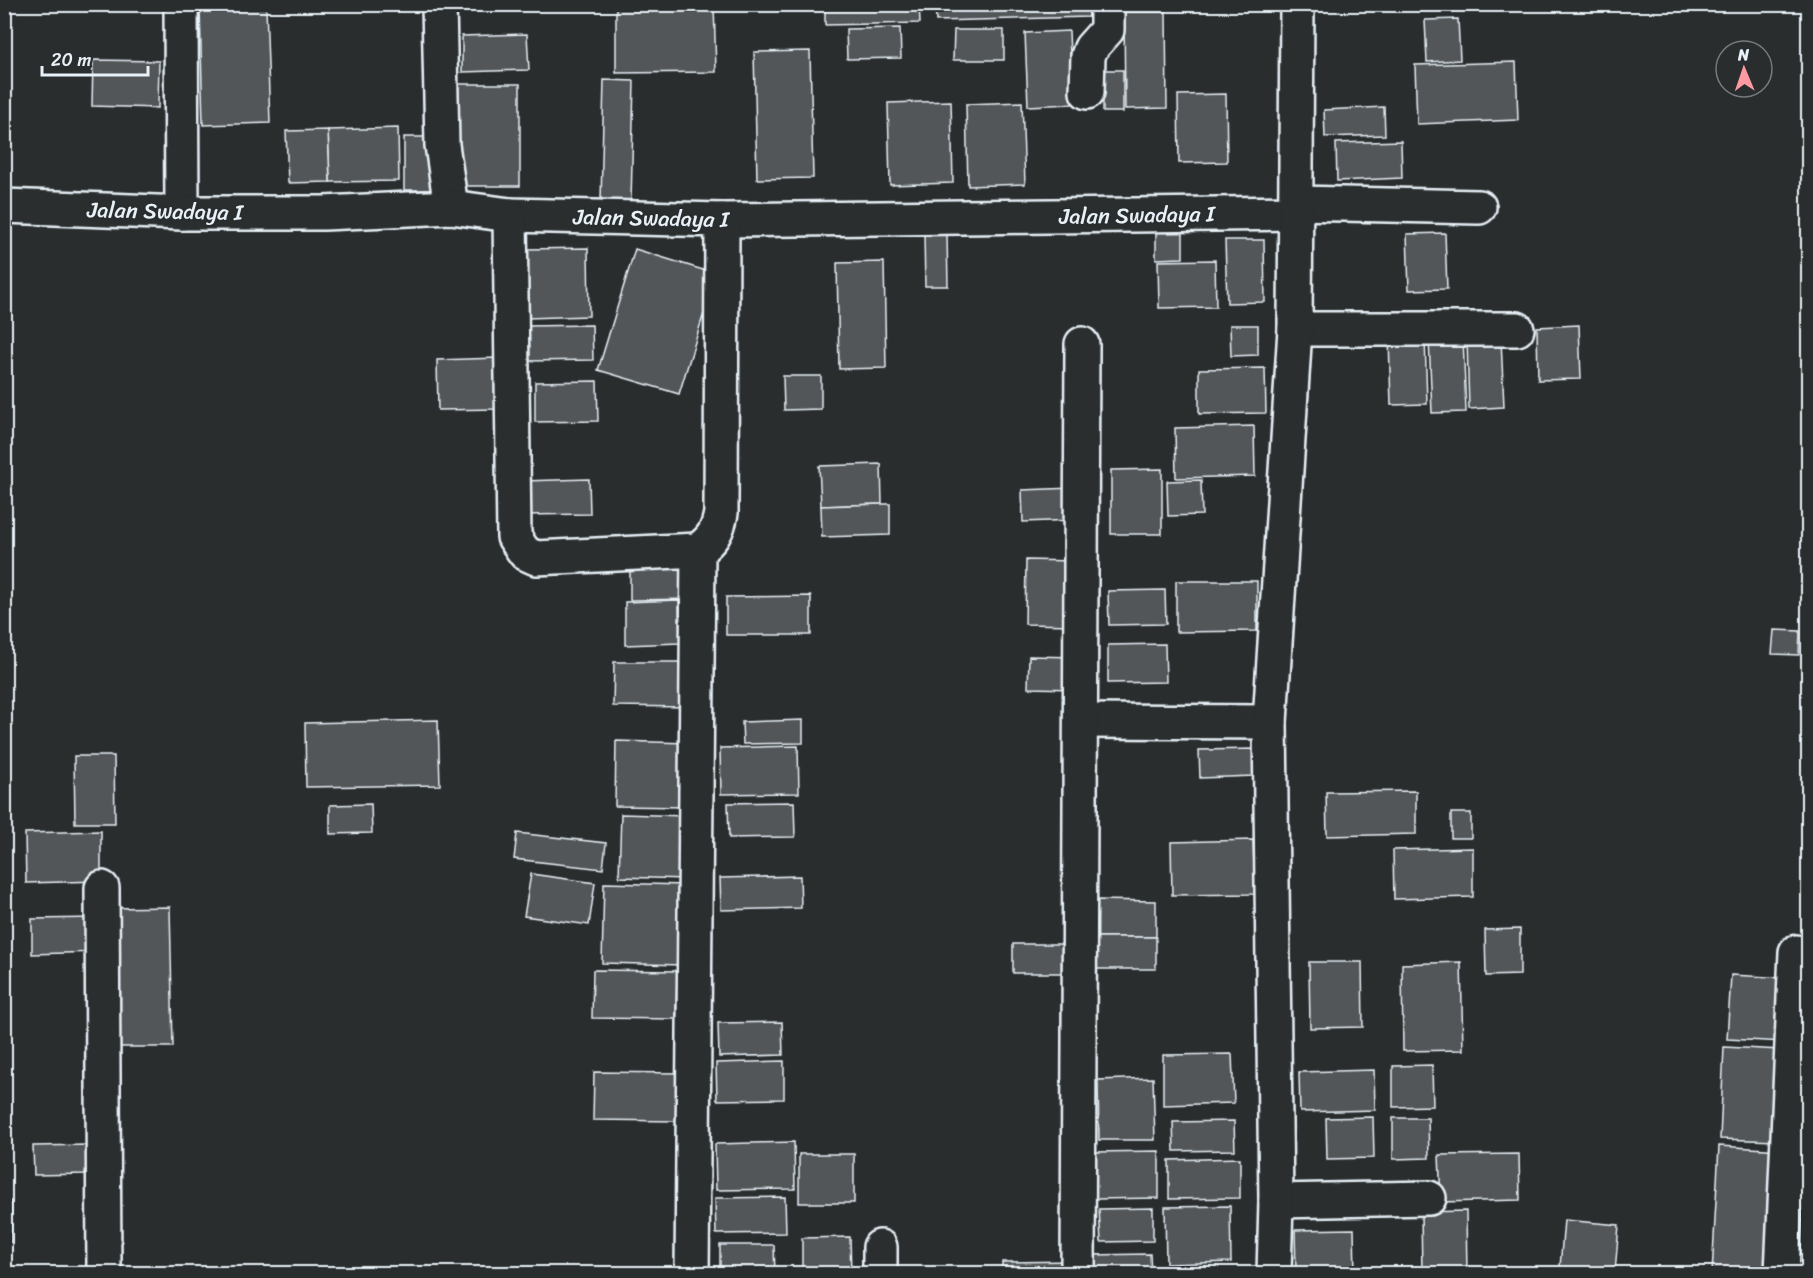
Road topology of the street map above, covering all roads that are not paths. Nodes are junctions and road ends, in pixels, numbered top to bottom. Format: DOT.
graph roads {
  1 [pos="181,4"];
  2 [pos="439,4"];
  3 [pos="1107,4"];
  4 [pos="1297,4"];
  5 [pos="1087,92"];
  6 [pos="4,206"];
  7 [pos="450,207"];
  8 [pos="1479,207"];
  9 [pos="1298,208"];
  10 [pos="182,213"];
  11 [pos="510,215"];
  12 [pos="722,220"];
  13 [pos="1295,329"];
  14 [pos="1517,329"];
  15 [pos="1082,344"];
  16 [pos="698,550"];
  17 [pos="1081,721"];
  18 [pos="1270,722"];
  19 [pos="102,888"];
  20 [pos="1796,952"];
  21 [pos="1429,1198"];
  22 [pos="1276,1201"];
  23 [pos="104,1274"];
  24 [pos="692,1274"];
  25 [pos="1078,1274"];
  26 [pos="1274,1274"];
  27 [pos="1782,1274"];
  1 -- 10 [label="street"];
  2 -- 7 [label="street"];
  3 -- 5 [label="street"];
  4 -- 9 [label="street"];
  6 -- 10 [label="street, Jalan Swadaya I"];
  7 -- 10 [label="street, Jalan Swadaya I"];
  7 -- 11 [label="street, Jalan Swadaya I"];
  8 -- 9 [label="street, Jalan Swadaya I"];
  9 -- 12 [label="street, Jalan Swadaya I"];
  9 -- 13 [label="street"];
  11 -- 12 [label="street, Jalan Swadaya I"];
  11 -- 16 [label="street"];
  12 -- 16 [label="street"];
  13 -- 14 [label="street"];
  13 -- 18 [label="street"];
  15 -- 17 [label="street"];
  16 -- 24 [label="street"];
  17 -- 18 [label="street"];
  17 -- 25 [label="street"];
  18 -- 22 [label="street"];
  19 -- 23 [label="street"];
  20 -- 27 [label="street"];
  21 -- 22 [label="street"];
  22 -- 26 [label="street"];
}
